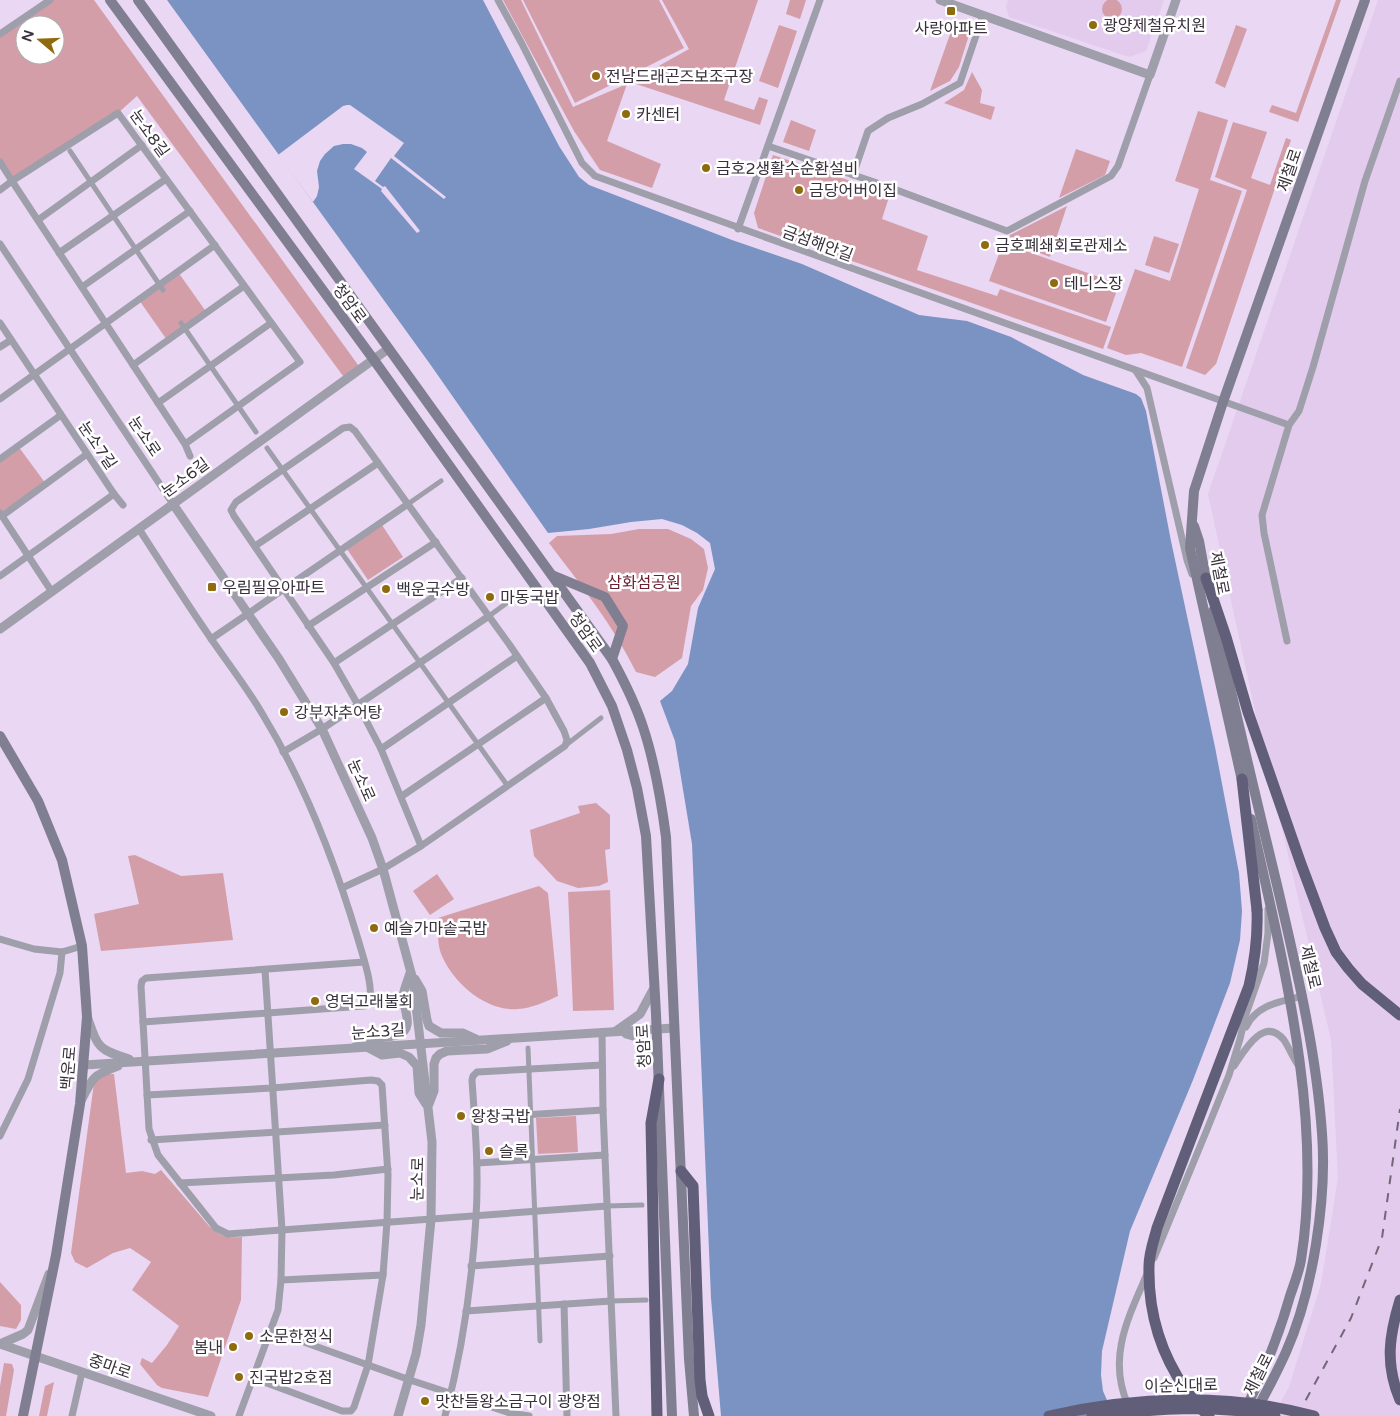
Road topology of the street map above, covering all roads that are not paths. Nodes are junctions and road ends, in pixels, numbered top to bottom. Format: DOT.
graph roads {
  1 [pos="50,0"];
  2 [pos="110,0"];
  3 [pos="138,0"];
  4 [pos="498,0"];
  5 [pos="820,0"];
  6 [pos="940,0"];
  7 [pos="1176,0"];
  8 [pos="1365,0"];
  9 [pos="983,15"];
  10 [pos="0,34"];
  11 [pos="1150,75"];
  12 [pos="1400,81"];
  13 [pos="142,145"];
  14 [pos="768,146"];
  15 [pos="70,151"];
  16 [pos="0,162"];
  17 [pos="854,175"];
  18 [pos="166,179"];
  19 [pos="12,181"];
  20 [pos="91,182"];
  21 [pos="0,190"];
  22 [pos="190,211"];
  23 [pos="113,216"];
  24 [pos="38,220"];
  25 [pos="738,229"];
  26 [pos="0,244"];
  27 [pos="215,245"];
  28 [pos="136,249"];
  29 [pos="59,253"];
  30 [pos="244,286"];
  31 [pos="82,287"];
  32 [pos="161,287"];
  33 [pos="0,323"];
  34 [pos="271,323"];
  35 [pos="106,324"];
  36 [pos="182,326"];
  37 [pos="11,340"];
  38 [pos="0,347"];
  39 [pos="70,349"];
  40 [pos="388,350"];
  41 [pos="374,360"];
  42 [pos="133,365"];
  43 [pos="210,366"];
  44 [pos="1136,371"];
  45 [pos="34,375"];
  46 [pos="0,399"];
  47 [pos="1223,402"];
  48 [pos="158,403"];
  49 [pos="238,406"];
  50 [pos="61,415"];
  51 [pos="1289,426"];
  52 [pos="256,432"];
  53 [pos="184,444"];
  54 [pos="267,448"];
  55 [pos="87,454"];
  56 [pos="190,456"];
  57 [pos="0,459"];
  58 [pos="378,463"];
  59 [pos="282,469"];
  60 [pos="441,481"];
  61 [pos="114,494"];
  62 [pos="173,504"];
  63 [pos="408,504"];
  64 [pos="123,505"];
  65 [pos="311,509"];
  66 [pos="1,514"];
  67 [pos="1193,522"];
  68 [pos="139,529"];
  69 [pos="436,542"];
  70 [pos="255,546"];
  71 [pos="340,550"];
  72 [pos="28,555"];
  73 [pos="551,575"];
  74 [pos="0,576"];
  75 [pos="462,578"];
  76 [pos="1206,578"];
  77 [pos="367,588"];
  78 [pos="284,589"];
  79 [pos="523,591"];
  80 [pos="52,592"];
  81 [pos="1203,606"];
  82 [pos="248,614"];
  83 [pos="489,616"];
  84 [pos="393,624"];
  85 [pos="308,626"];
  86 [pos="0,629"];
  87 [pos="211,639"];
  88 [pos="1287,641"];
  89 [pos="518,656"];
  90 [pos="612,659"];
  91 [pos="334,663"];
  92 [pos="420,663"];
  93 [pos="546,698"];
  94 [pos="449,703"];
  95 [pos="358,705"];
  96 [pos="601,718"];
  97 [pos="322,729"];
  98 [pos="0,736"];
  99 [pos="478,744"];
  100 [pos="565,746"];
  101 [pos="382,749"];
  102 [pos="283,752"];
  103 [pos="1242,779"];
  104 [pos="507,785"];
  105 [pos="402,796"];
  106 [pos="421,846"];
  107 [pos="383,869"];
  108 [pos="342,888"];
  109 [pos="1268,896"];
  110 [pos="0,939"];
  111 [pos="82,946"];
  112 [pos="62,952"];
  113 [pos="364,962"];
  114 [pos="266,970"];
  115 [pos="410,970"];
  116 [pos="655,986"];
  117 [pos="1303,996"];
  118 [pos="1290,1000"];
  119 [pos="267,1014"];
  120 [pos="1400,1014"];
  121 [pos="87,1017"];
  122 [pos="143,1022"];
  123 [pos="674,1028"];
  124 [pos="657,1029"];
  125 [pos="602,1032"];
  126 [pos="616,1032"];
  127 [pos="517,1038"];
  128 [pos="1240,1039"];
  129 [pos="478,1040"];
  130 [pos="420,1044"];
  131 [pos="366,1047"];
  132 [pos="354,1048"];
  133 [pos="528,1048"];
  134 [pos="270,1053"];
  135 [pos="145,1061"];
  136 [pos="129,1062"];
  137 [pos="658,1063"];
  138 [pos="84,1065"];
  139 [pos="602,1065"];
  140 [pos="529,1069"];
  141 [pos="1228,1075"];
  142 [pos="659,1079"];
  143 [pos="1301,1081"];
  144 [pos="272,1088"];
  145 [pos="146,1095"];
  146 [pos="80,1104"];
  147 [pos="428,1106"];
  148 [pos="603,1110"];
  149 [pos="531,1115"];
  150 [pos="474,1118"];
  151 [pos="385,1124"];
  152 [pos="276,1132"];
  153 [pos="0,1136"];
  154 [pos="151,1140"];
  155 [pos="605,1154"];
  156 [pos="533,1159"];
  157 [pos="477,1163"];
  158 [pos="388,1169"];
  159 [pos="681,1171"];
  160 [pos="279,1179"];
  161 [pos="180,1183"];
  162 [pos="642,1205"];
  163 [pos="607,1206"];
  164 [pos="535,1212"];
  165 [pos="476,1216"];
  166 [pos="431,1219"];
  167 [pos="387,1222"];
  168 [pos="282,1230"];
  169 [pos="56,1255"];
  170 [pos="610,1256"];
  171 [pos="537,1261"];
  172 [pos="472,1266"];
  173 [pos="383,1276"];
  174 [pos="281,1280"];
  175 [pos="646,1300"];
  176 [pos="1400,1300"];
  177 [pos="612,1301"];
  178 [pos="564,1304"];
  179 [pos="538,1306"];
  180 [pos="466,1311"];
  181 [pos="270,1330"];
  182 [pos="540,1341"];
  183 [pos="0,1344"];
  184 [pos="35,1356"];
  185 [pos="368,1365"];
  186 [pos="82,1372"];
  187 [pos="253,1378"];
  188 [pos="410,1380"];
  189 [pos="451,1394"];
  190 [pos="1400,1400"];
  191 [pos="23,1416"];
  192 [pos="72,1416"];
  193 [pos="211,1416"];
  194 [pos="239,1416"];
  195 [pos="398,1416"];
  196 [pos="445,1416"];
  197 [pos="529,1416"];
  198 [pos="567,1416"];
  199 [pos="616,1416"];
  200 [pos="657,1416"];
  201 [pos="672,1416"];
  202 [pos="694,1416"];
  203 [pos="709,1416"];
  204 [pos="1049,1416"];
  205 [pos="1092,1416"];
  206 [pos="1133,1416"];
  207 [pos="1209,1416"];
  208 [pos="1242,1416"];
  209 [pos="1253,1416"];
  210 [pos="1275,1416"];
  211 [pos="1314,1416"];
  1 -- 10 [label="street"];
  2 -- 41 [label="main road, 청암로"];
  3 -- 40 [label="main road, 청암로"];
  4 -- 25 [label="street, 금섬해안길"];
  5 -- 14 [label="street"];
  6 -- 9 [label="street"];
  7 -- 11 [label="street"];
  8 -- 47 [label="main road, 제철로"];
  9 -- 11 [label="street"];
  9 -- 17 [label="street"];
  11 -- 17 [label="street"];
  12 -- 51 [label="street"];
  13 -- 18 [label="street, 눈소8길"];
  13 -- 19 [label="street, 눈소8길"];
  13 -- 20 [label="street"];
  14 -- 17 [label="street"];
  14 -- 25 [label="street"];
  15 -- 20 [label="street"];
  16 -- 19 [label="street"];
  18 -- 22 [label="street, 눈소8길"];
  18 -- 23 [label="street"];
  19 -- 21 [label="street"];
  19 -- 24 [label="street"];
  20 -- 23 [label="street"];
  20 -- 24 [label="street"];
  22 -- 27 [label="street, 눈소8길"];
  22 -- 28 [label="street"];
  23 -- 28 [label="street"];
  23 -- 29 [label="street"];
  24 -- 29 [label="street"];
  25 -- 44 [label="street, 금섬해안길"];
  26 -- 39 [label="street, 눈소로"];
  27 -- 30 [label="street, 눈소8길"];
  27 -- 32 [label="street"];
  28 -- 31 [label="street"];
  28 -- 32 [label="street"];
  29 -- 31 [label="street"];
  30 -- 34 [label="street, 눈소8길"];
  30 -- 36 [label="street"];
  31 -- 35 [label="street"];
  32 -- 35 [label="street"];
  33 -- 37 [label="street, 눈소7길"];
  34 -- 43 [label="street"];
  34 -- 49 [label="street, 눈소8길"];
  35 -- 39 [label="street"];
  35 -- 42 [label="street"];
  36 -- 42 [label="street"];
  36 -- 43 [label="street"];
  37 -- 38 [label="street"];
  37 -- 45 [label="street, 눈소7길"];
  39 -- 45 [label="street"];
  39 -- 62 [label="street, 눈소로"];
  40 -- 41 [label="street, 눈소6길"];
  40 -- 73 [label="main road, 청암로"];
  41 -- 62 [label="street, 눈소6길"];
  41 -- 116 [label="main road, 청암로"];
  42 -- 48 [label="street"];
  43 -- 48 [label="street"];
  43 -- 49 [label="street"];
  44 -- 47 [label="street, 금섬해안길"];
  44 -- 81 [label="street"];
  45 -- 46 [label="street"];
  45 -- 50 [label="street, 눈소7길"];
  47 -- 51 [label="street, 금섬해안길"];
  47 -- 67 [label="main road, 제철로"];
  48 -- 53 [label="street"];
  49 -- 52 [label="street"];
  49 -- 53 [label="street, 눈소8길"];
  50 -- 55 [label="street, 눈소7길"];
  50 -- 57 [label="street"];
  51 -- 88 [label="street"];
  53 -- 56 [label="street"];
  54 -- 59 [label="street"];
  55 -- 61 [label="street, 눈소7길"];
  55 -- 66 [label="street"];
  58 -- 59 [label="street"];
  58 -- 63 [label="street"];
  58 -- 65 [label="street"];
  59 -- 65 [label="street"];
  59 -- 70 [label="street"];
  60 -- 63 [label="street"];
  61 -- 64 [label="street"];
  61 -- 72 [label="street, 눈소7길"];
  62 -- 68 [label="street, 눈소6길"];
  62 -- 82 [label="street, 눈소로"];
  63 -- 69 [label="street"];
  63 -- 71 [label="street"];
  65 -- 70 [label="street"];
  65 -- 71 [label="street"];
  66 -- 72 [label="street"];
  67 -- 76 [label="main road, 제철로"];
  67 -- 81 [label="main road, 제철로"];
  68 -- 80 [label="street, 눈소6길"];
  68 -- 87 [label="street"];
  69 -- 75 [label="street"];
  69 -- 77 [label="street"];
  70 -- 78 [label="street"];
  71 -- 77 [label="street"];
  71 -- 78 [label="street"];
  72 -- 74 [label="street, 눈소7길"];
  72 -- 80 [label="street"];
  73 -- 90 [label="main road, 청암로"];
  73 -- 90 [label="main road"];
  75 -- 83 [label="street"];
  75 -- 84 [label="street"];
  76 -- 117 [label="main road, 제철로"];
  76 -- 120 [label="highway"];
  77 -- 84 [label="street"];
  77 -- 85 [label="street"];
  78 -- 82 [label="street"];
  78 -- 85 [label="street"];
  79 -- 83 [label="street"];
  80 -- 86 [label="street, 눈소6길"];
  81 -- 103 [label="main road, 제철로"];
  82 -- 87 [label="street"];
  82 -- 97 [label="street, 눈소로"];
  83 -- 89 [label="street"];
  83 -- 92 [label="street"];
  84 -- 91 [label="street"];
  84 -- 92 [label="street"];
  85 -- 91 [label="street"];
  87 -- 102 [label="street"];
  89 -- 93 [label="street"];
  89 -- 94 [label="street"];
  90 -- 123 [label="main road, 청암로"];
  91 -- 95 [label="street"];
  92 -- 94 [label="street"];
  92 -- 95 [label="street"];
  93 -- 99 [label="street"];
  93 -- 100 [label="street"];
  94 -- 99 [label="street"];
  94 -- 101 [label="street"];
  95 -- 97 [label="street"];
  95 -- 101 [label="street"];
  96 -- 100 [label="street"];
  97 -- 102 [label="street"];
  97 -- 107 [label="street, 눈소로"];
  98 -- 111 [label="main road, 백운로"];
  99 -- 104 [label="street"];
  99 -- 105 [label="street"];
  100 -- 104 [label="street"];
  101 -- 105 [label="street"];
  102 -- 108 [label="street"];
  103 -- 109 [label="main road, 제철로"];
  103 -- 207 [label="highway, bridge"];
  104 -- 106 [label="street"];
  105 -- 106 [label="street"];
  106 -- 107 [label="street"];
  107 -- 108 [label="street"];
  107 -- 115 [label="street, 눈소로"];
  108 -- 113 [label="street"];
  109 -- 118 [label="main road, 제철로"];
  109 -- 128 [label="street"];
  110 -- 112 [label="street"];
  111 -- 112 [label="street"];
  111 -- 121 [label="main road, 백운로"];
  112 -- 153 [label="street"];
  113 -- 114 [label="street"];
  113 -- 119 [label="street"];
  114 -- 119 [label="street"];
  114 -- 122 [label="street"];
  115 -- 129 [label="street"];
  115 -- 130 [label="street, 눈소로"];
  115 -- 132 [label="street"];
  116 -- 124 [label="main road, 청암로"];
  116 -- 126 [label="street"];
  117 -- 118 [label="street"];
  117 -- 209 [label="main road, 제철로"];
  118 -- 128 [label="street"];
  118 -- 143 [label="main road, 제철로"];
  119 -- 122 [label="street"];
  119 -- 134 [label="street"];
  121 -- 136 [label="street"];
  121 -- 138 [label="main road, 백운로"];
  122 -- 135 [label="street"];
  123 -- 124 [label="street, 눈소3길"];
  123 -- 159 [label="main road, 청암로"];
  124 -- 126 [label="street, 눈소3길"];
  124 -- 137 [label="main road, 청암로"];
  125 -- 126 [label="street, 눈소3길"];
  125 -- 127 [label="street, 눈소3길"];
  125 -- 139 [label="street"];
  126 -- 137 [label="street"];
  127 -- 129 [label="street, 눈소3길"];
  127 -- 147 [label="street"];
  128 -- 141 [label="street"];
  129 -- 130 [label="street, 눈소3길"];
  130 -- 131 [label="street, 눈소3길"];
  130 -- 147 [label="street, 눈소로"];
  131 -- 132 [label="street, 눈소3길"];
  131 -- 147 [label="street"];
  132 -- 134 [label="street, 눈소3길"];
  133 -- 140 [label="street"];
  134 -- 135 [label="street, 눈소3길"];
  134 -- 144 [label="street"];
  135 -- 136 [label="street, 눈소3길"];
  135 -- 145 [label="street"];
  136 -- 138 [label="street, 눈소3길"];
  136 -- 146 [label="street"];
  137 -- 142 [label="main road, 청암로"];
  138 -- 146 [label="main road, 백운로"];
  139 -- 140 [label="street"];
  139 -- 148 [label="street"];
  140 -- 149 [label="street"];
  140 -- 150 [label="street"];
  141 -- 143 [label="street"];
  141 -- 206 [label="street"];
  142 -- 200 [label="highway"];
  142 -- 201 [label="main road, 청암로"];
  143 -- 208 [label="main road, 제철로"];
  144 -- 145 [label="street"];
  144 -- 151 [label="street"];
  144 -- 152 [label="street"];
  145 -- 154 [label="street"];
  146 -- 169 [label="main road, 백운로"];
  147 -- 166 [label="street, 눈소로"];
  148 -- 149 [label="street"];
  148 -- 155 [label="street"];
  149 -- 150 [label="street"];
  149 -- 156 [label="street"];
  150 -- 157 [label="street"];
  151 -- 152 [label="street"];
  151 -- 158 [label="street"];
  152 -- 154 [label="street"];
  152 -- 160 [label="street"];
  154 -- 161 [label="street"];
  155 -- 156 [label="street"];
  155 -- 163 [label="street"];
  156 -- 157 [label="street"];
  156 -- 164 [label="street"];
  157 -- 165 [label="street"];
  158 -- 160 [label="street"];
  158 -- 167 [label="street"];
  159 -- 202 [label="main road, 청암로"];
  159 -- 203 [label="highway"];
  160 -- 161 [label="street"];
  160 -- 168 [label="street"];
  161 -- 168 [label="street"];
  162 -- 163 [label="street"];
  163 -- 164 [label="street"];
  163 -- 170 [label="street"];
  164 -- 165 [label="street"];
  164 -- 171 [label="street"];
  165 -- 166 [label="street"];
  165 -- 172 [label="street"];
  166 -- 167 [label="street"];
  166 -- 188 [label="street, 눈소로"];
  167 -- 168 [label="street"];
  167 -- 173 [label="street"];
  168 -- 174 [label="street"];
  169 -- 183 [label="street"];
  169 -- 184 [label="main road, 백운로"];
  170 -- 171 [label="street"];
  170 -- 177 [label="street"];
  171 -- 172 [label="street"];
  171 -- 179 [label="street"];
  172 -- 180 [label="street"];
  173 -- 174 [label="street"];
  173 -- 185 [label="street"];
  174 -- 181 [label="street"];
  175 -- 177 [label="street"];
  176 -- 190 [label="highway"];
  177 -- 178 [label="street"];
  177 -- 199 [label="street"];
  178 -- 179 [label="street"];
  178 -- 198 [label="street"];
  179 -- 180 [label="street"];
  179 -- 182 [label="street"];
  180 -- 189 [label="street"];
  181 -- 185 [label="street"];
  181 -- 187 [label="street"];
  183 -- 184 [label="street, 중마로"];
  184 -- 186 [label="street, 중마로"];
  184 -- 191 [label="main road, 백운로"];
  185 -- 187 [label="street"];
  185 -- 188 [label="street"];
  186 -- 192 [label="street"];
  186 -- 193 [label="street, 중마로"];
  187 -- 194 [label="street"];
  188 -- 189 [label="street"];
  188 -- 195 [label="street, 눈소로"];
  189 -- 196 [label="street"];
  189 -- 197 [label="street"];
  204 -- 211 [label="highway, 이순신대로, bridge"];
  205 -- 210 [label="highway, 이순신대로, bridge"];
}
